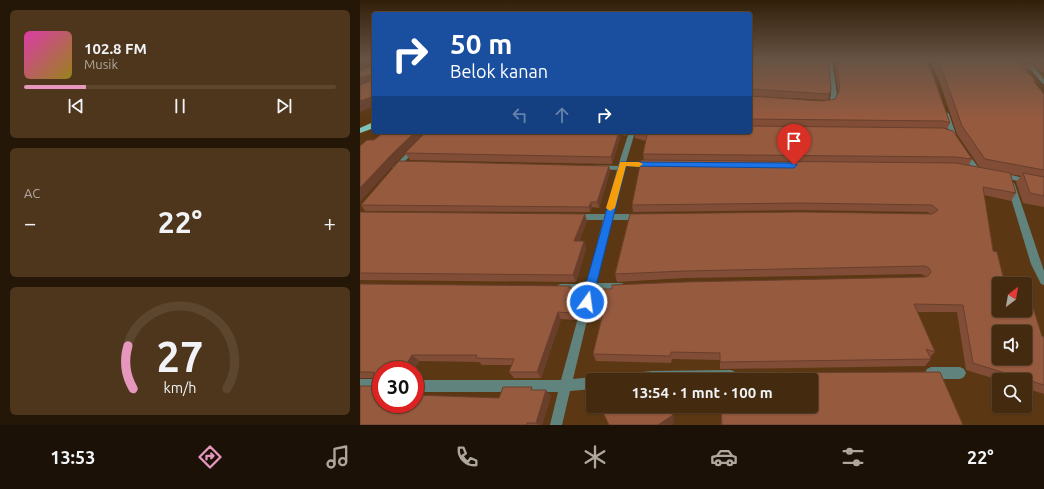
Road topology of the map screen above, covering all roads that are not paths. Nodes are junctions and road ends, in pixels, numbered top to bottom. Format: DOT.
graph roads {
  1 [pos="832,79"];
  2 [pos="821,104"];
  3 [pos="943,106"];
  4 [pos="372,126"];
  5 [pos="360,131"];
  6 [pos="631,134"];
  7 [pos="957,141"];
  8 [pos="421,142"];
  9 [pos="961,147"];
  10 [pos="400,163"];
  11 [pos="407,164"];
  12 [pos="661,164"];
  13 [pos="622,166"];
  14 [pos="590,167"];
  15 [pos="964,169"];
  16 [pos="996,174"];
  17 [pos="390,175"];
  18 [pos="1009,177"];
  19 [pos="1044,184"];
  20 [pos="569,217"];
  21 [pos="608,217"];
  22 [pos="648,217"];
  23 [pos="1044,281"];
  24 [pos="630,286"];
  25 [pos="550,288"];
  26 [pos="590,288"];
  27 [pos="960,373"];
  28 [pos="920,374"];
  29 [pos="586,384"];
  30 [pos="360,385"];
  31 [pos="372,386"];
  32 [pos="424,386"];
  33 [pos="566,386"];
  34 [pos="556,425"];
  1 -- 2 [label="street"];
  3 -- 7 [label="street"];
  4 -- 5 [label="main road"];
  6 -- 13 [label="street"];
  8 -- 10 [label="street"];
  9 -- 15 [label="street"];
  10 -- 11 [label="street"];
  10 -- 17 [label="street"];
  12 -- 13 [label="street"];
  13 -- 14 [label="street"];
  13 -- 21 [label="street"];
  16 -- 18 [label="street"];
  18 -- 19 [label="street"];
  18 -- 23 [label="street"];
  20 -- 21 [label="street"];
  21 -- 22 [label="street"];
  21 -- 26 [label="street"];
  24 -- 26 [label="street"];
  25 -- 26 [label="street"];
  26 -- 33 [label="street"];
  27 -- 28 [label="street"];
  29 -- 33 [label="street"];
  30 -- 31 [label="street"];
  32 -- 33 [label="street"];
  33 -- 34 [label="street"];
}
